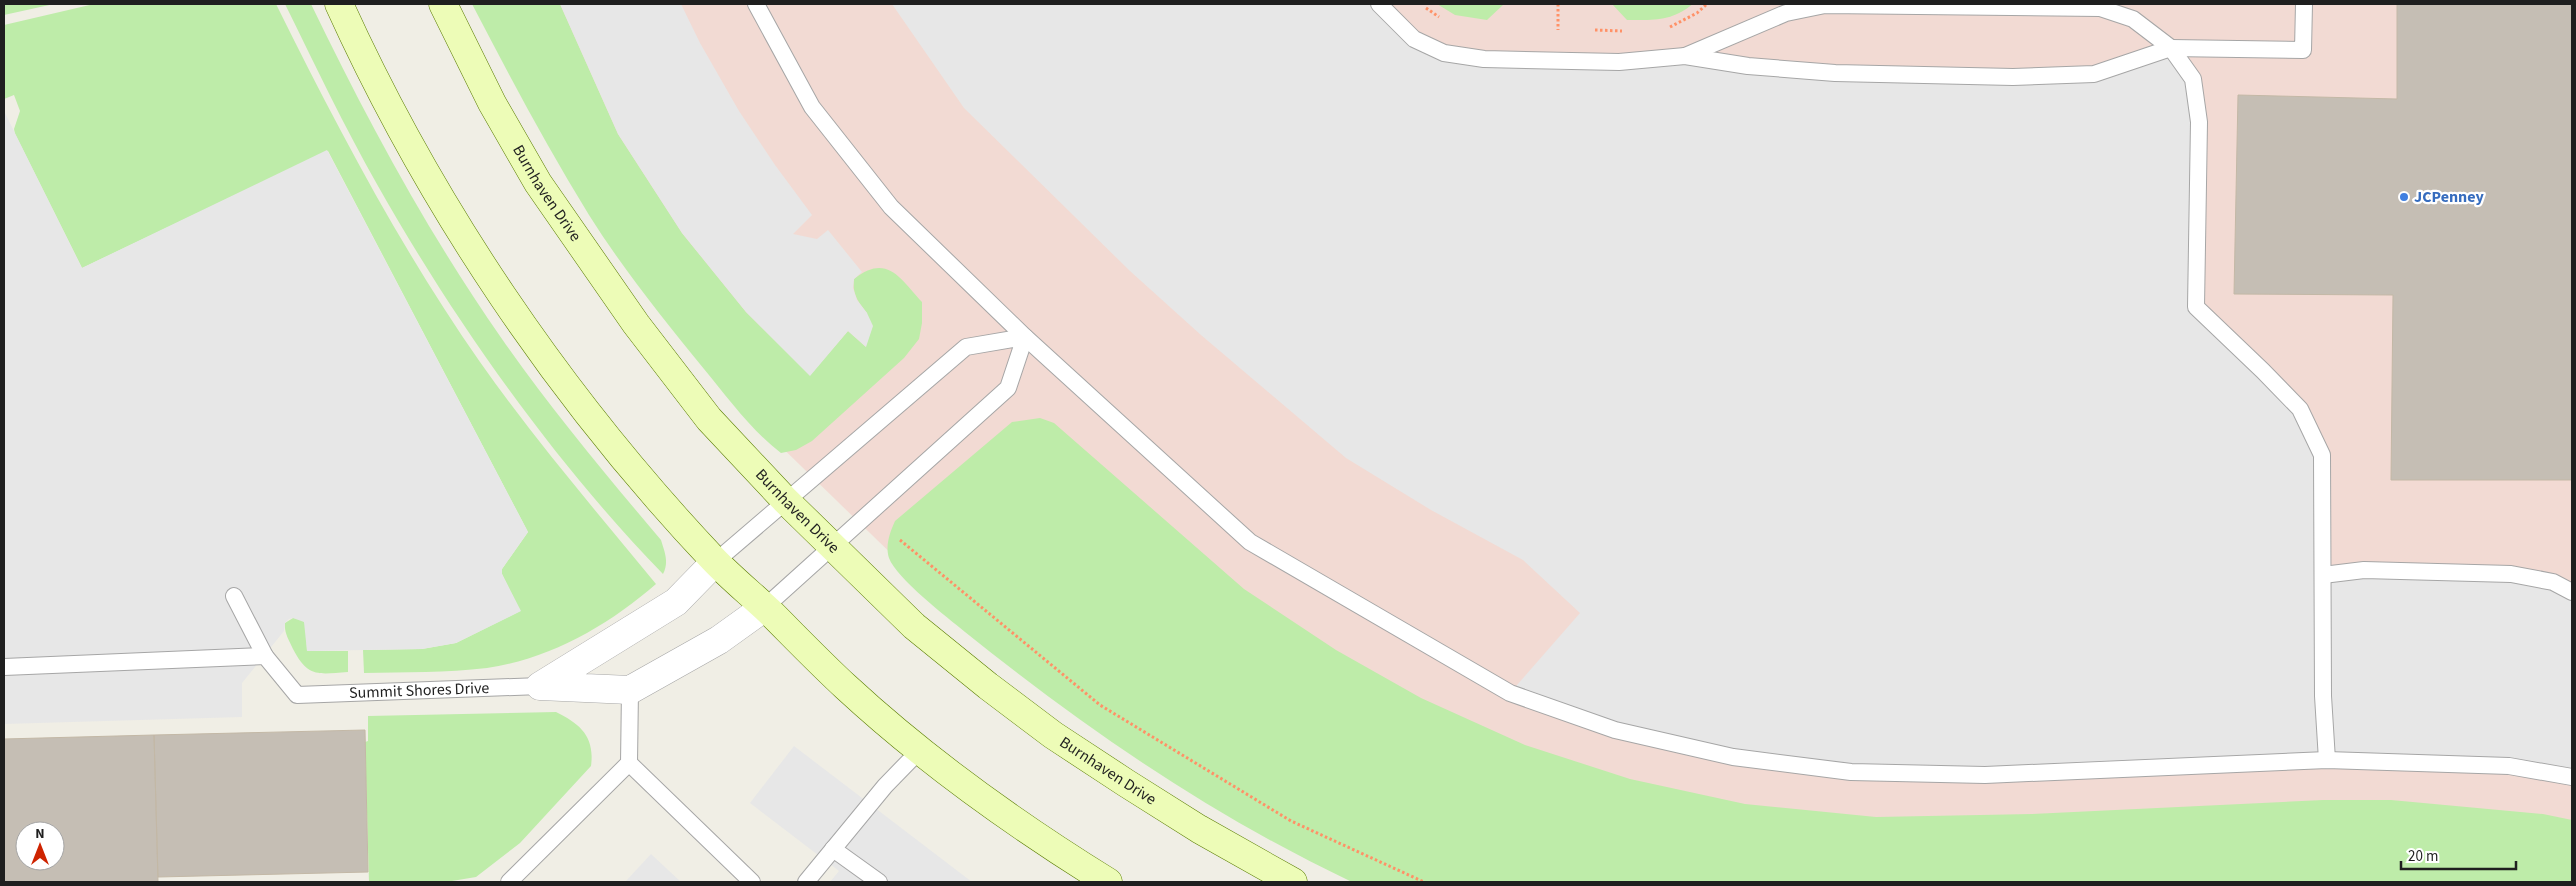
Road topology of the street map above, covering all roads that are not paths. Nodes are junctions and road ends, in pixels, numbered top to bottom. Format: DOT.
graph roads {
  1 [pos="339,4"];
  2 [pos="443,4"];
  3 [pos="756,4"];
  4 [pos="1379,4"];
  5 [pos="2304,4"];
  6 [pos="2170,48"];
  7 [pos="1685,56"];
  8 [pos="1025,337"];
  9 [pos="785,500"];
  10 [pos="832,546"];
  11 [pos="715,562"];
  12 [pos="2322,575"];
  13 [pos="2572,592"];
  14 [pos="234,596"];
  15 [pos="765,607"];
  16 [pos="265,656"];
  17 [pos="4,667"];
  18 [pos="540,686"];
  19 [pos="630,690"];
  20 [pos="920,750"];
  21 [pos="2327,760"];
  22 [pos="629,763"];
  23 [pos="2572,777"];
  24 [pos="833,849"];
  25 [pos="508,882"];
  26 [pos="752,882"];
  27 [pos="806,882"];
  28 [pos="879,882"];
  29 [pos="1108,882"];
  30 [pos="1293,882"];
  1 -- 11 [label="street"];
  2 -- 9 [label="street, Burnhaven Drive"];
  3 -- 8 [label="lane"];
  4 -- 7 [label="lane"];
  5 -- 6 [label="lane"];
  6 -- 7 [label="lane"];
  6 -- 7 [label="lane"];
  6 -- 12 [label="lane"];
  8 -- 9 [label="lane"];
  8 -- 10 [label="lane"];
  8 -- 21 [label="lane"];
  9 -- 10 [label="street, Burnhaven Drive"];
  9 -- 11 [label="lane"];
  10 -- 15 [label="lane"];
  10 -- 30 [label="street, Burnhaven Drive"];
  11 -- 15 [label="street"];
  11 -- 18 [label="street, Summit Shores Drive"];
  12 -- 13 [label="lane"];
  12 -- 21 [label="lane"];
  14 -- 16 [label="lane"];
  15 -- 19 [label="street"];
  15 -- 20 [label="street"];
  16 -- 17 [label="lane"];
  16 -- 18 [label="lane, Summit Shores Drive"];
  18 -- 19 [label="street, Summit Shores Drive"];
  19 -- 22 [label="lane"];
  20 -- 24 [label="lane"];
  20 -- 29 [label="street"];
  21 -- 23 [label="lane"];
  22 -- 25 [label="lane"];
  22 -- 26 [label="lane"];
  24 -- 27 [label="lane"];
  24 -- 28 [label="lane"];
}
